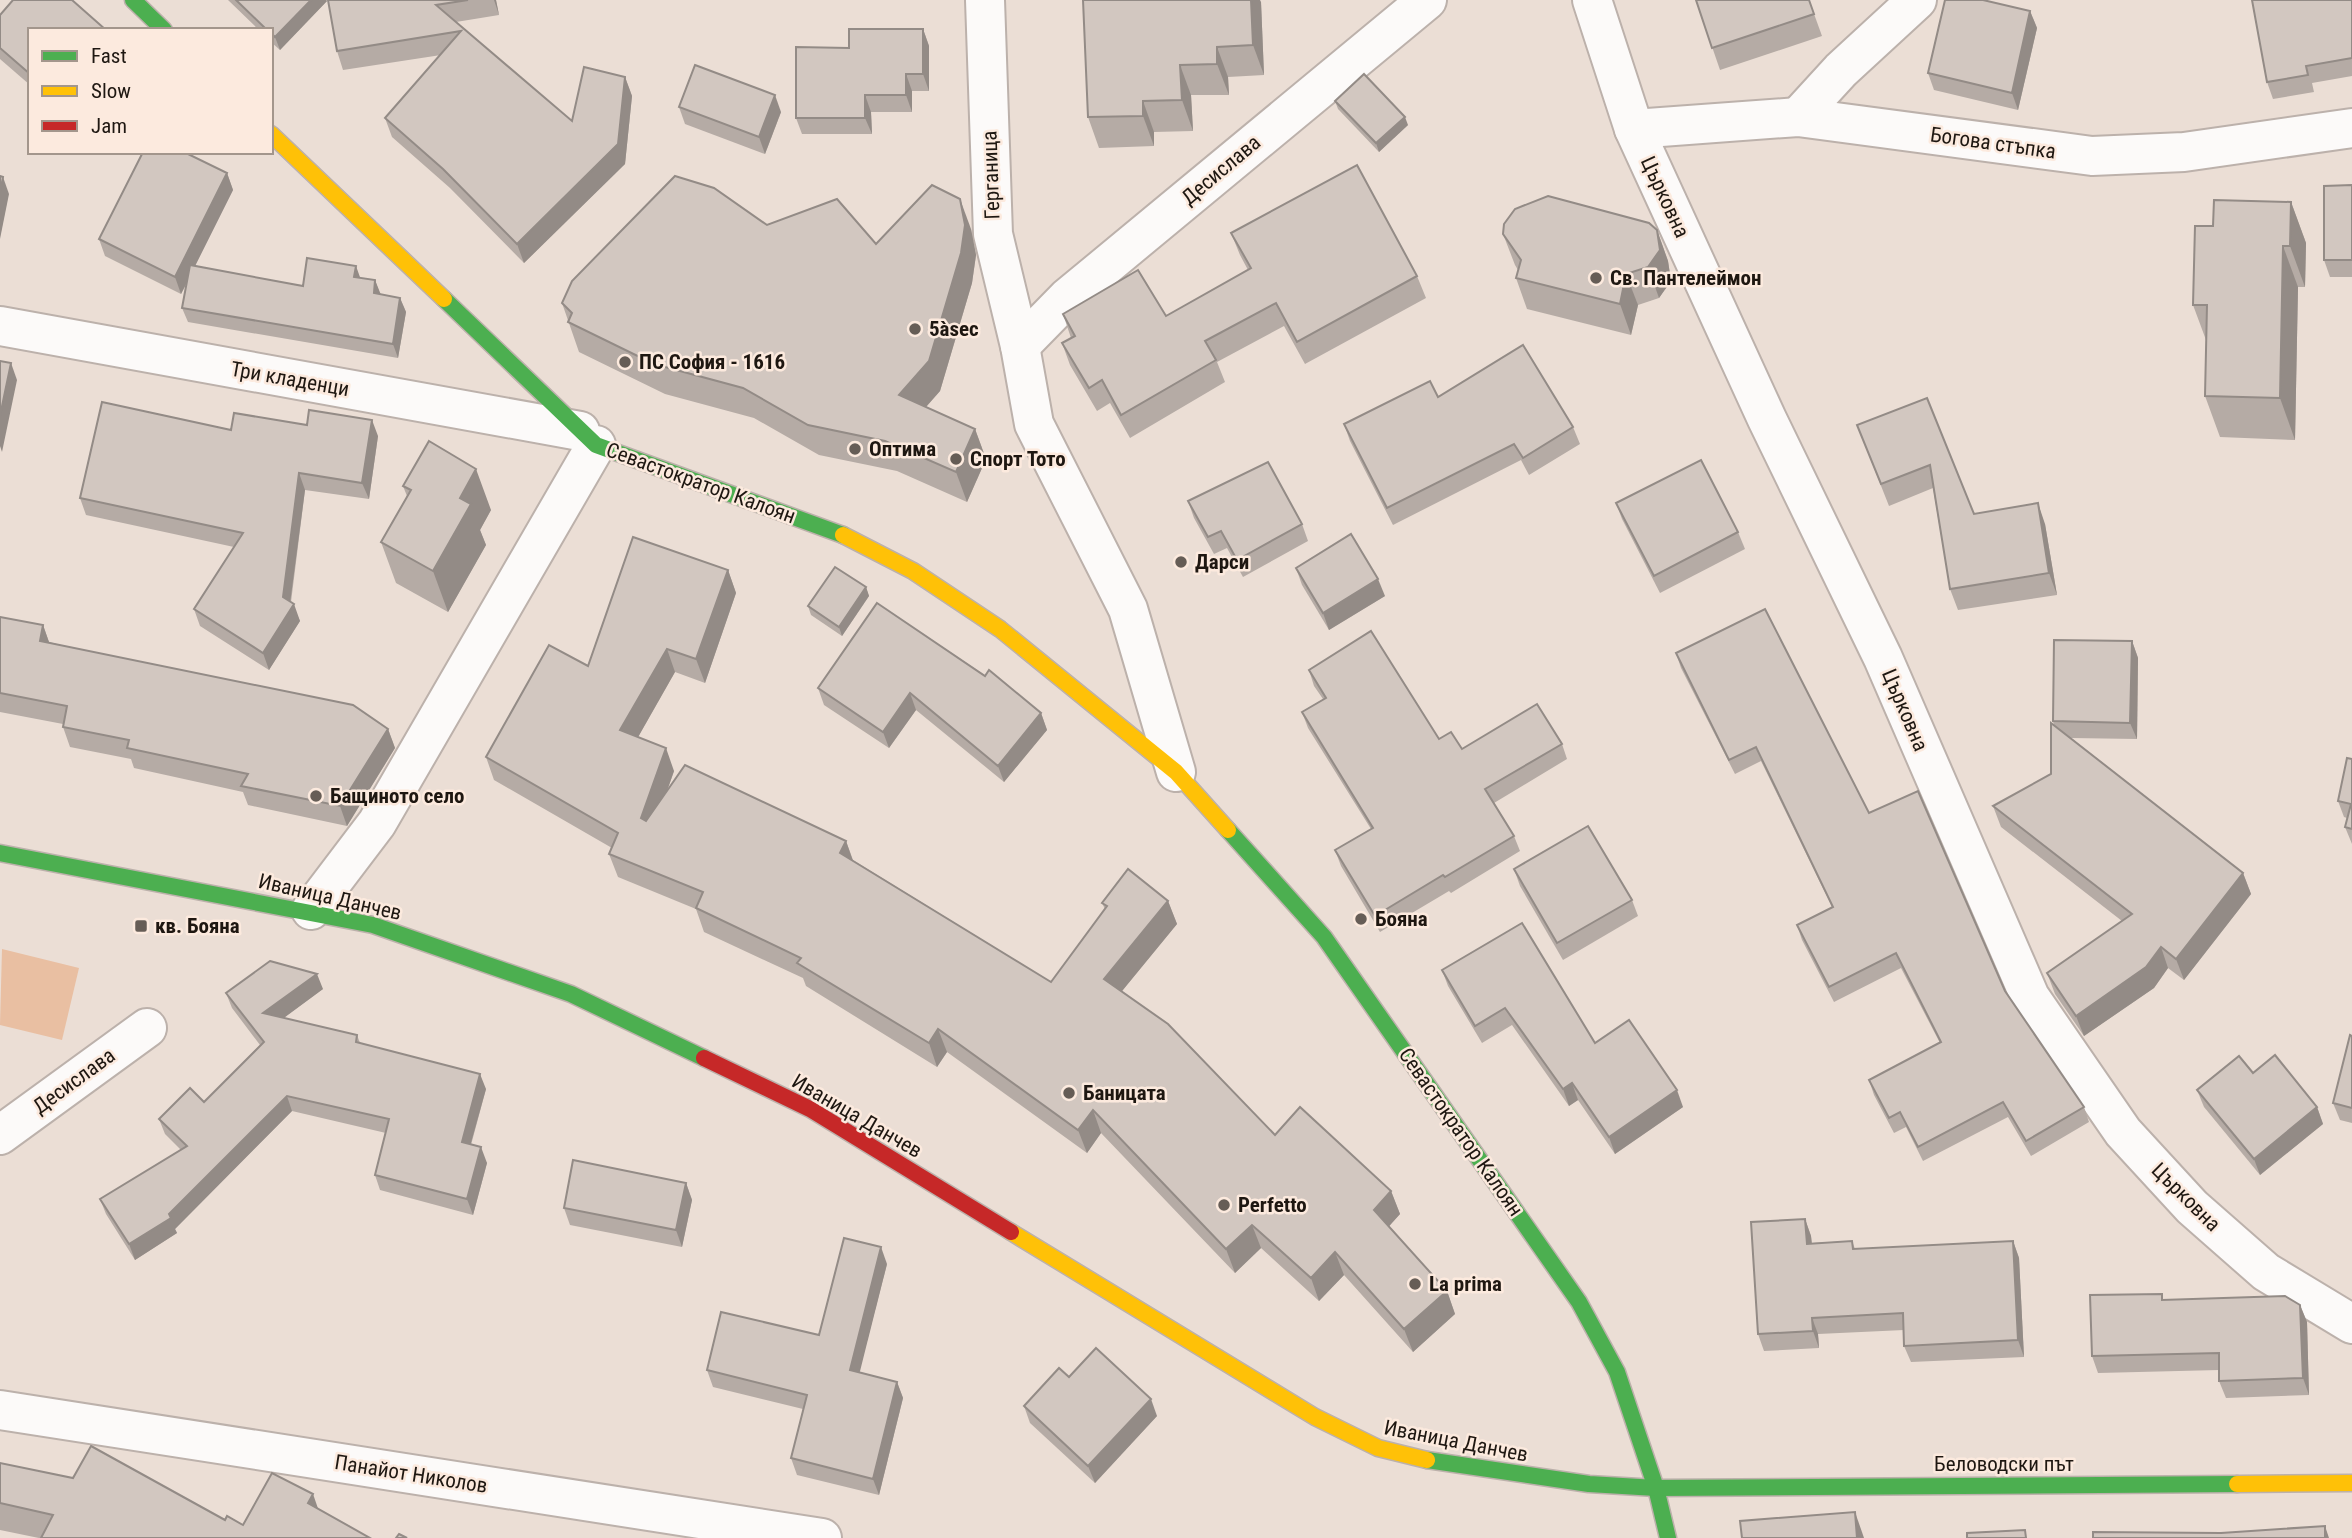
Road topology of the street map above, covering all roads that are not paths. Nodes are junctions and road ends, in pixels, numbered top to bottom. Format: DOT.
graph roads {
  1 [pos="133,0"];
  2 [pos="985,0"];
  3 [pos="1427,0"];
  4 [pos="1592,0"];
  5 [pos="1917,0"];
  6 [pos="162,28"];
  7 [pos="1798,117"];
  8 [pos="2352,128"];
  9 [pos="1634,129"];
  10 [pos="273,136"];
  11 [pos="0,326"];
  12 [pos="1020,346"];
  13 [pos="588,438"];
  14 [pos="1176,772"];
  15 [pos="0,853"];
  16 [pos="311,911"];
  17 [pos="147,1028"];
  18 [pos="0,1135"];
  19 [pos="2352,1324"];
  20 [pos="0,1410"];
  21 [pos="2352,1483"];
  22 [pos="1656,1488"];
  23 [pos="822,1538"];
  24 [pos="1668,1538"];
  1 -- 6 [label="main road"];
  2 -- 12 [label="street, Герганица"];
  3 -- 12 [label="street, Десислава"];
  4 -- 9 [label="street, Църковна"];
  5 -- 7 [label="street"];
  7 -- 8 [label="street, Богова стъпка"];
  7 -- 9 [label="street, Богова стъпка"];
  9 -- 19 [label="street, Църковна"];
  10 -- 13 [label="main road, Севастократор Калоян"];
  11 -- 13 [label="street, Три кладенци"];
  12 -- 14 [label="street, Севастократор Калоян"];
  13 -- 14 [label="main road, Севастократор Калоян"];
  13 -- 16 [label="street"];
  14 -- 22 [label="main road, Севастократор Калоян"];
  15 -- 16 [label="main road, Иваница Данчев"];
  16 -- 22 [label="main road, Иваница Данчев"];
  17 -- 18 [label="street, Десислава"];
  20 -- 23 [label="street, Панайот Николов"];
  21 -- 22 [label="main road, Беловодски път"];
  22 -- 24 [label="main road, Севастократор Калоян"];
}
